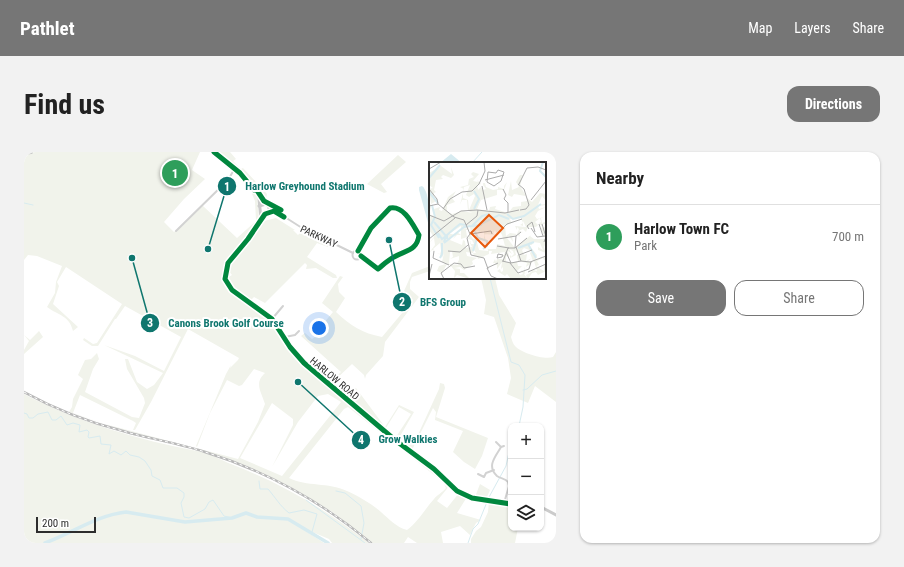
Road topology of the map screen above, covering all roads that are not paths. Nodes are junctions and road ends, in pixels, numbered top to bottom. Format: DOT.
graph roads {
  1 [pos="31,152"];
  2 [pos="217,152"];
  3 [pos="24,153"];
  4 [pos="236,168"];
  5 [pos="261,205"];
  6 [pos="267,205"];
  7 [pos="260,212"];
  8 [pos="266,213"];
  9 [pos="285,217"];
  10 [pos="261,219"];
  11 [pos="176,231"];
  12 [pos="358,251"];
  13 [pos="353,253"];
  14 [pos="361,256"];
  15 [pos="283,306"];
  16 [pos="272,319"];
  17 [pos="299,331"];
  18 [pos="285,337"];
  19 [pos="496,442"];
  20 [pos="504,446"];
  21 [pos="500,447"];
  22 [pos="494,470"];
  23 [pos="478,474"];
  24 [pos="504,503"];
  25 [pos="508,504"];
  26 [pos="544,509"];
  27 [pos="556,515"];
  1 -- 3 [label="main road"];
  2 -- 4 [label="street"];
  4 -- 5 [label="street"];
  4 -- 11 [label="street"];
  5 -- 6 [label="street"];
  5 -- 7 [label="street"];
  6 -- 8 [label="street"];
  6 -- 9 [label="street, PARKWAY"];
  7 -- 8 [label="street"];
  7 -- 10 [label="street"];
  8 -- 9 [label="street, PARKWAY"];
  8 -- 10 [label="street, HARLOW ROAD"];
  9 -- 13 [label="street, PARKWAY"];
  10 -- 16 [label="street, HARLOW ROAD"];
  12 -- 13 [label="street"];
  12 -- 14 [label="street, PARKWAY"];
  12 -- 14 [label="street, PARKWAY"];
  13 -- 14 [label="street, PARKWAY"];
  15 -- 16 [label="street"];
  16 -- 18 [label="street, HARLOW ROAD"];
  17 -- 18 [label="street"];
  18 -- 24 [label="street, HARLOW ROAD"];
  19 -- 21 [label="street"];
  20 -- 21 [label="street"];
  21 -- 22 [label="street"];
  22 -- 23 [label="street"];
  22 -- 24 [label="street"];
  24 -- 25 [label="street, HARLOW ROAD"];
  26 -- 27 [label="street"];
}
